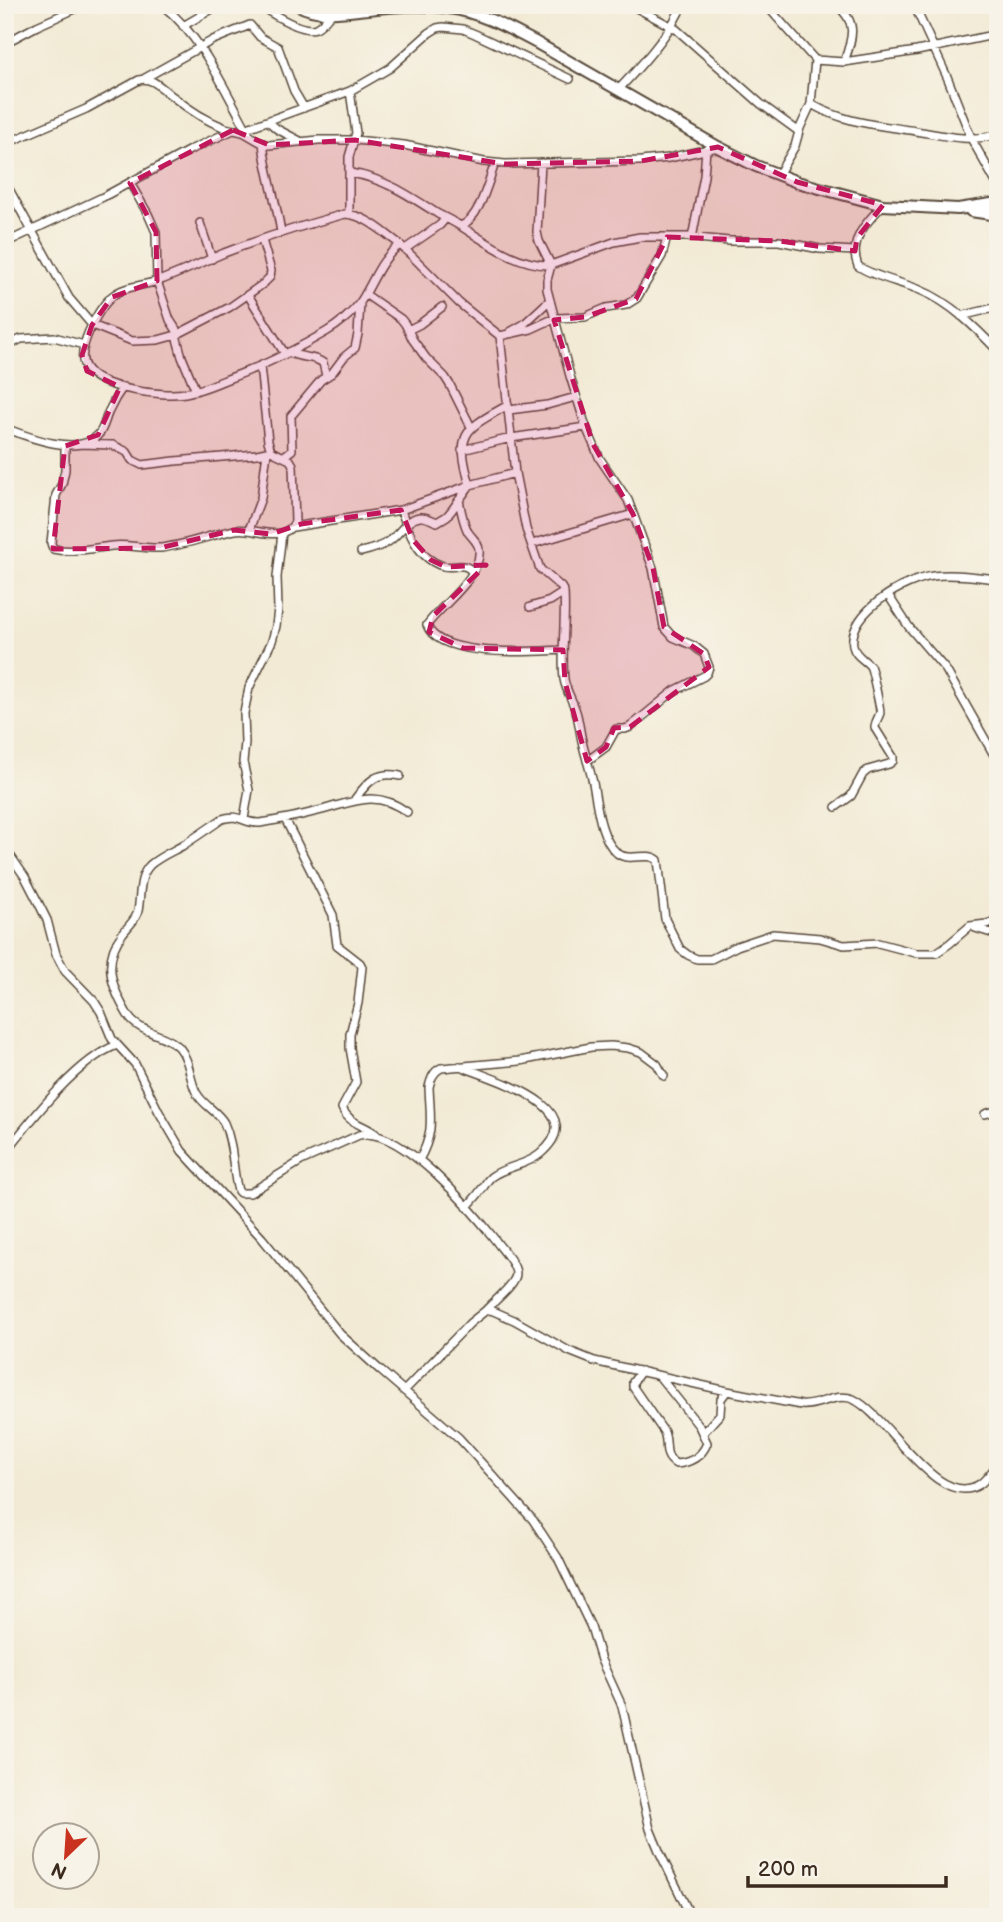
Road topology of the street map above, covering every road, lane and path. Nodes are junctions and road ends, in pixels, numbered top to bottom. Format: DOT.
graph roads {
  1 [pos="84,5"];
  2 [pos="162,5"];
  3 [pos="219,5"];
  4 [pos="259,5"];
  5 [pos="298,5"];
  6 [pos="631,5"];
  7 [pos="682,5"];
  8 [pos="766,5"];
  9 [pos="836,5"];
  10 [pos="914,5"];
  11 [pos="452,7"];
  12 [pos="332,12"];
  13 [pos="671,25"];
  14 [pos="183,26"];
  15 [pos="998,34"];
  16 [pos="5,43"];
  17 [pos="199,47"];
  18 [pos="933,48"];
  19 [pos="815,60"];
  20 [pos="844,62"];
  21 [pos="145,78"];
  22 [pos="570,79"];
  23 [pos="619,89"];
  24 [pos="350,91"];
  25 [pos="811,104"];
  26 [pos="304,108"];
  27 [pos="268,121"];
  28 [pos="798,131"];
  29 [pos="242,132"];
  30 [pos="998,135"];
  31 [pos="355,140"];
  32 [pos="972,140"];
  33 [pos="301,142"];
  34 [pos="263,143"];
  35 [pos="5,144"];
  36 [pos="718,147"];
  37 [pos="706,149"];
  38 [pos="495,163"];
  39 [pos="541,163"];
  40 [pos="350,173"];
  41 [pos="778,175"];
  42 [pos="5,182"];
  43 [pos="130,183"];
  44 [pos="998,186"];
  45 [pos="998,203"];
  46 [pos="883,205"];
  47 [pos="958,209"];
  48 [pos="349,214"];
  49 [pos="998,215"];
  50 [pos="446,218"];
  51 [pos="200,223"];
  52 [pos="461,226"];
  53 [pos="32,230"];
  54 [pos="281,233"];
  55 [pos="667,237"];
  56 [pos="692,238"];
  57 [pos="262,240"];
  58 [pos="5,243"];
  59 [pos="402,247"];
  60 [pos="855,251"];
  61 [pos="212,259"];
  62 [pos="551,265"];
  63 [pos="157,281"];
  64 [pos="365,294"];
  65 [pos="248,295"];
  66 [pos="550,300"];
  67 [pos="360,303"];
  68 [pos="442,306"];
  69 [pos="998,307"];
  70 [pos="961,316"];
  71 [pos="555,318"];
  72 [pos="92,325"];
  73 [pos="408,330"];
  74 [pos="178,335"];
  75 [pos="502,336"];
  76 [pos="84,345"];
  77 [pos="5,347"];
  78 [pos="998,351"];
  79 [pos="287,353"];
  80 [pos="260,366"];
  81 [pos="326,376"];
  82 [pos="123,387"];
  83 [pos="196,391"];
  84 [pos="576,397"];
  85 [pos="508,407"];
  86 [pos="586,426"];
  87 [pos="471,427"];
  88 [pos="5,428"];
  89 [pos="511,438"];
  90 [pos="81,444"];
  91 [pos="65,446"];
  92 [pos="462,450"];
  93 [pos="269,451"];
  94 [pos="284,456"];
  95 [pos="515,473"];
  96 [pos="470,485"];
  97 [pos="459,500"];
  98 [pos="401,510"];
  99 [pos="633,513"];
  100 [pos="406,525"];
  101 [pos="293,527"];
  102 [pos="249,530"];
  103 [pos="282,533"];
  104 [pos="532,544"];
  105 [pos="361,552"];
  106 [pos="473,573"];
  107 [pos="998,579"];
  108 [pos="564,592"];
  109 [pos="888,595"];
  110 [pos="530,607"];
  111 [pos="562,650"];
  112 [pos="587,761"];
  113 [pos="998,762"];
  114 [pos="400,776"];
  115 [pos="355,799"];
  116 [pos="836,807"];
  117 [pos="407,812"];
  118 [pos="244,819"];
  119 [pos="285,819"];
  120 [pos="5,848"];
  121 [pos="998,920"];
  122 [pos="970,926"];
  123 [pos="998,935"];
  124 [pos="117,1045"];
  125 [pos="459,1066"];
  126 [pos="664,1076"];
  127 [pos="998,1110"];
  128 [pos="985,1114"];
  129 [pos="377,1135"];
  130 [pos="5,1153"];
  131 [pos="419,1160"];
  132 [pos="467,1207"];
  133 [pos="485,1311"];
  134 [pos="641,1371"];
  135 [pos="659,1375"];
  136 [pos="404,1391"];
  137 [pos="727,1391"];
  138 [pos="703,1433"];
  139 [pos="998,1464"];
  140 [pos="691,1917"];
  1 -- 16 [label="street"];
  2 -- 14 [label="street"];
  3 -- 14 [label="street"];
  4 -- 12 [label="street"];
  5 -- 12 [label="main road"];
  6 -- 13 [label="street"];
  7 -- 13 [label="street"];
  8 -- 19 [label="street"];
  9 -- 20 [label="street"];
  10 -- 18 [label="street"];
  11 -- 12 [label="main road"];
  11 -- 23 [label="main road"];
  13 -- 23 [label="street"];
  13 -- 28 [label="street"];
  14 -- 17 [label="street"];
  15 -- 18 [label="street"];
  17 -- 21 [label="street"];
  17 -- 26 [label="street"];
  17 -- 29 [label="street"];
  18 -- 20 [label="street"];
  18 -- 32 [label="street"];
  19 -- 20 [label="street"];
  19 -- 25 [label="street"];
  21 -- 29 [label="street"];
  21 -- 35 [label="street"];
  22 -- 24 [label="street"];
  23 -- 36 [label="main road"];
  24 -- 26 [label="street"];
  24 -- 31 [label="street"];
  25 -- 28 [label="street"];
  25 -- 32 [label="street"];
  26 -- 27 [label="street"];
  27 -- 29 [label="street"];
  27 -- 33 [label="street"];
  28 -- 41 [label="street"];
  29 -- 34 [label="street"];
  29 -- 43 [label="street"];
  30 -- 32 [label="street"];
  31 -- 33 [label="street"];
  31 -- 38 [label="street"];
  31 -- 40 [label="street"];
  32 -- 44 [label="street"];
  33 -- 34 [label="street"];
  34 -- 54 [label="street"];
  36 -- 37 [label="street"];
  36 -- 41 [label="main road"];
  37 -- 39 [label="street"];
  37 -- 56 [label="street"];
  38 -- 39 [label="street"];
  38 -- 52 [label="street"];
  39 -- 62 [label="street"];
  40 -- 48 [label="street"];
  40 -- 50 [label="street"];
  41 -- 46 [label="main road"];
  42 -- 53 [label="street"];
  43 -- 53 [label="street"];
  43 -- 63 [label="street"];
  45 -- 47 [label="main road"];
  46 -- 47 [label="main road"];
  46 -- 60 [label="street"];
  47 -- 49 [label="main road"];
  48 -- 54 [label="street"];
  48 -- 59 [label="street"];
  50 -- 52 [label="street"];
  50 -- 59 [label="street"];
  51 -- 61 [label="street"];
  52 -- 62 [label="street"];
  53 -- 58 [label="street"];
  53 -- 72 [label="street"];
  54 -- 57 [label="street"];
  55 -- 56 [label="street"];
  55 -- 62 [label="street"];
  55 -- 71 [label="street"];
  56 -- 60 [label="street"];
  57 -- 61 [label="street"];
  57 -- 65 [label="street"];
  59 -- 64 [label="street"];
  59 -- 75 [label="street"];
  60 -- 70 [label="street"];
  61 -- 63 [label="street"];
  62 -- 66 [label="street"];
  63 -- 72 [label="street"];
  63 -- 74 [label="street"];
  64 -- 67 [label="street"];
  64 -- 73 [label="street"];
  65 -- 74 [label="street"];
  65 -- 79 [label="street"];
  66 -- 71 [label="street"];
  66 -- 75 [label="street"];
  67 -- 79 [label="street"];
  67 -- 81 [label="street"];
  68 -- 73 [label="street"];
  69 -- 70 [label="street"];
  70 -- 78 [label="street"];
  71 -- 75 [label="street"];
  71 -- 84 [label="street"];
  72 -- 74 [label="street"];
  72 -- 76 [label="street"];
  73 -- 87 [label="street"];
  74 -- 83 [label="street"];
  75 -- 85 [label="street"];
  76 -- 77 [label="street"];
  76 -- 82 [label="street"];
  79 -- 80 [label="street"];
  79 -- 81 [label="street"];
  80 -- 83 [label="street"];
  80 -- 93 [label="street"];
  81 -- 94 [label="street"];
  82 -- 83 [label="street"];
  82 -- 90 [label="street"];
  84 -- 85 [label="street"];
  84 -- 86 [label="street"];
  85 -- 87 [label="street"];
  85 -- 89 [label="street"];
  86 -- 89 [label="street"];
  86 -- 99 [label="street"];
  87 -- 92 [label="street"];
  88 -- 91 [label="street"];
  89 -- 92 [label="street"];
  89 -- 95 [label="street"];
  90 -- 91 [label="street"];
  90 -- 93 [label="street"];
  91 -- 102 [label="street"];
  92 -- 96 [label="street"];
  93 -- 94 [label="street"];
  93 -- 102 [label="street"];
  94 -- 101 [label="street"];
  95 -- 96 [label="street"];
  95 -- 104 [label="street"];
  96 -- 97 [label="street"];
  96 -- 98 [label="street"];
  97 -- 100 [label="street"];
  97 -- 106 [label="street"];
  98 -- 100 [label="street"];
  98 -- 101 [label="street"];
  99 -- 104 [label="street"];
  99 -- 112 [label="street"];
  100 -- 105 [label="street"];
  100 -- 106 [label="street"];
  101 -- 103 [label="street"];
  102 -- 103 [label="street"];
  103 -- 118 [label="street"];
  104 -- 108 [label="street"];
  106 -- 111 [label="street"];
  107 -- 109 [label="street"];
  108 -- 110 [label="street"];
  108 -- 111 [label="street"];
  109 -- 113 [label="street"];
  109 -- 116 [label="street"];
  111 -- 112 [label="street"];
  112 -- 122 [label="street"];
  114 -- 115 [label="street"];
  115 -- 117 [label="street"];
  115 -- 119 [label="street"];
  118 -- 119 [label="street"];
  118 -- 129 [label="street"];
  119 -- 129 [label="street"];
  120 -- 124 [label="street"];
  121 -- 122 [label="street"];
  122 -- 123 [label="street"];
  124 -- 130 [label="street"];
  124 -- 136 [label="street"];
  125 -- 126 [label="street"];
  125 -- 131 [label="street"];
  125 -- 132 [label="street"];
  127 -- 128 [label="street"];
  129 -- 131 [label="street"];
  131 -- 132 [label="street"];
  132 -- 133 [label="street"];
  133 -- 134 [label="street"];
  133 -- 136 [label="street"];
  134 -- 135 [label="street"];
  134 -- 138 [label="street"];
  135 -- 137 [label="street"];
  135 -- 138 [label="street"];
  136 -- 140 [label="street"];
  137 -- 138 [label="street"];
  137 -- 139 [label="street"];
}
